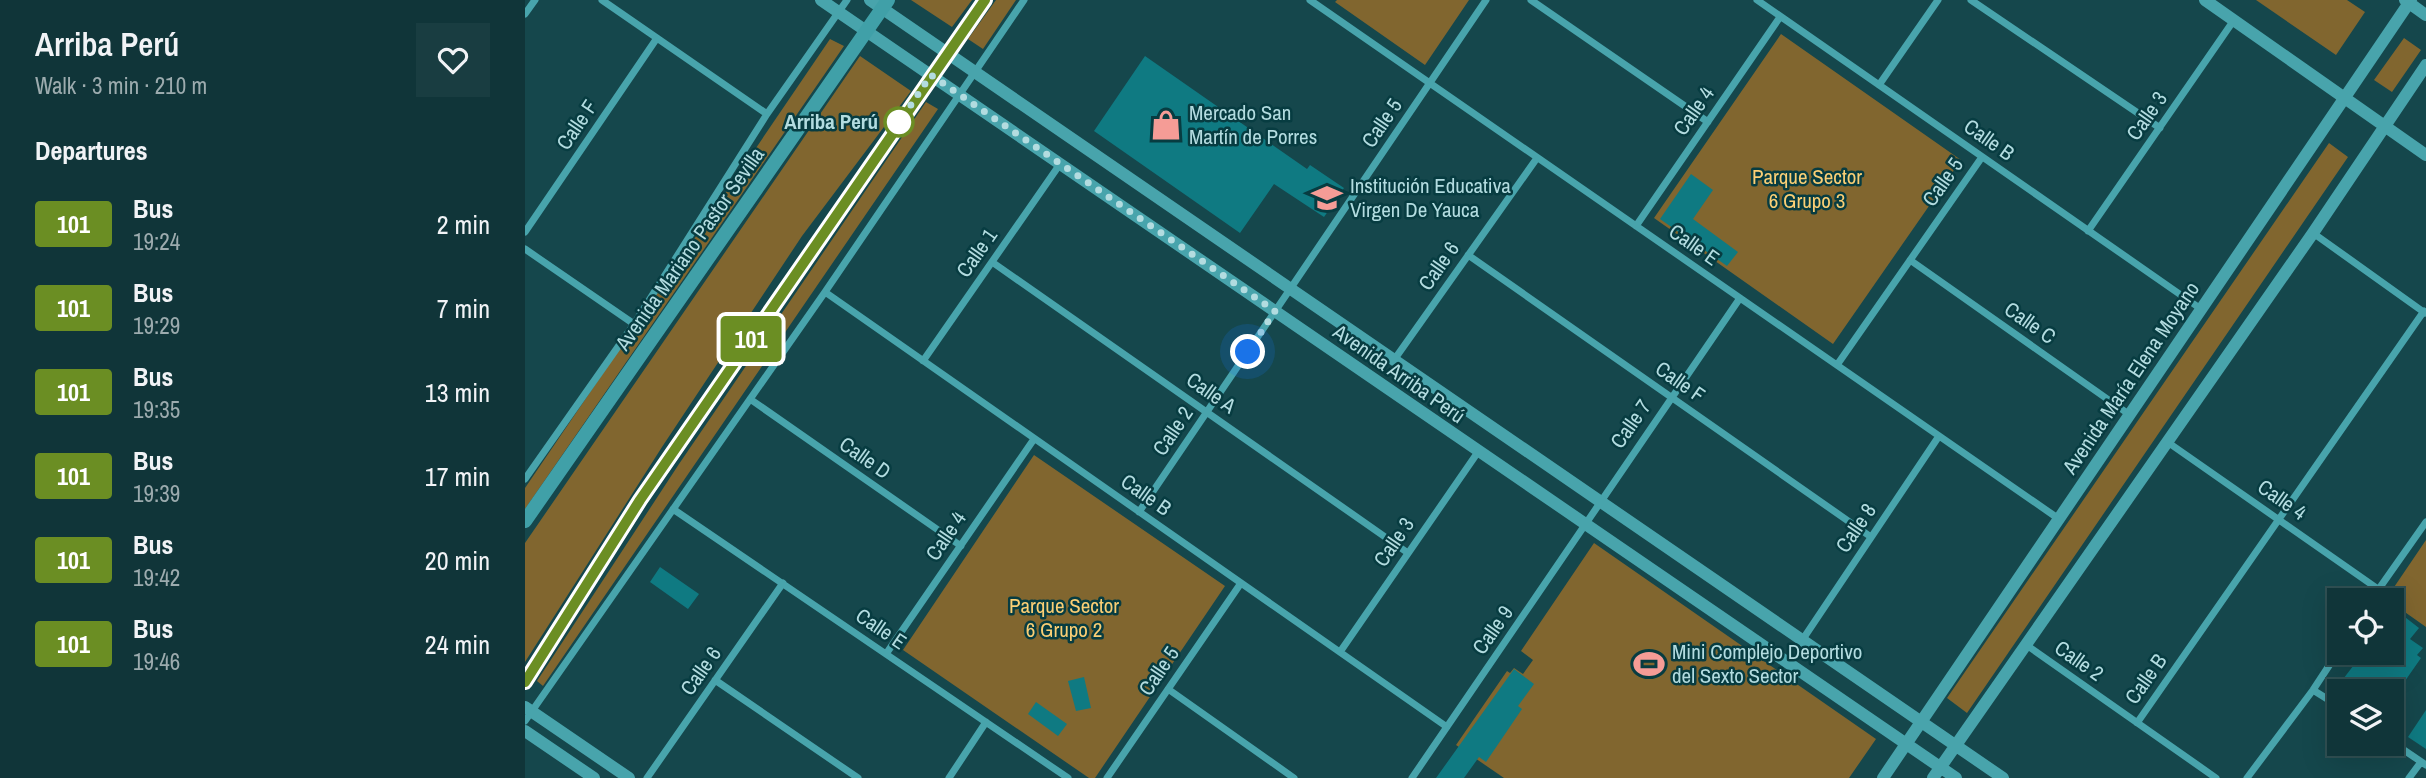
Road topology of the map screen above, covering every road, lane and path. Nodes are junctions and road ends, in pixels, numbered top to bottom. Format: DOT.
graph roads {
  1 [pos="535,0"];
  2 [pos="602,0"];
  3 [pos="821,0"];
  4 [pos="847,0"];
  5 [pos="870,0"];
  6 [pos="985,0"];
  7 [pos="1024,0"];
  8 [pos="1310,0"];
  9 [pos="1486,0"];
  10 [pos="1531,0"];
  11 [pos="1757,0"];
  12 [pos="1938,0"];
  13 [pos="1971,0"];
  14 [pos="2205,0"];
  15 [pos="2408,1"];
  16 [pos="885,4"];
  17 [pos="1322,4"];
  18 [pos="839,12"];
  19 [pos="525,15"];
  20 [pos="2426,15"];
  21 [pos="1780,17"];
  22 [pos="2234,20"];
  23 [pos="866,32"];
  24 [pos="657,38"];
  25 [pos="946,53"];
  26 [pos="2426,65"];
  27 [pos="975,74"];
  28 [pos="931,75"];
  29 [pos="1430,83"];
  30 [pos="1879,85"];
  31 [pos="959,96"];
  32 [pos="2344,98"];
  33 [pos="767,114"];
  34 [pos="1707,122"];
  35 [pos="2384,126"];
  36 [pos="2160,128"];
  37 [pos="2426,155"];
  38 [pos="1982,156"];
  39 [pos="1537,158"];
  40 [pos="1060,164"];
  41 [pos="1636,226"];
  42 [pos="2088,231"];
  43 [pos="525,232"];
  44 [pos="2313,233"];
  45 [pos="525,249"];
  46 [pos="1468,255"];
  47 [pos="1910,260"];
  48 [pos="992,262"];
  49 [pos="1290,288"];
  50 [pos="825,292"];
  51 [pos="1740,298"];
  52 [pos="1283,300"];
  53 [pos="2201,309"];
  54 [pos="1275,311"];
  55 [pos="2425,312"];
  56 [pos="633,324"];
  57 [pos="1394,360"];
  58 [pos="923,361"];
  59 [pos="1837,365"];
  60 [pos="1671,397"];
  61 [pos="750,399"];
  62 [pos="1207,412"];
  63 [pos="2130,415"];
  64 [pos="1939,436"];
  65 [pos="1034,439"];
  66 [pos="2166,441"];
  67 [pos="1478,452"];
  68 [pos="525,479"];
  69 [pos="1600,501"];
  70 [pos="673,509"];
  71 [pos="1139,512"];
  72 [pos="2059,519"];
  73 [pos="2278,519"];
  74 [pos="525,521"];
  75 [pos="2426,523"];
  76 [pos="1586,527"];
  77 [pos="1871,537"];
  78 [pos="961,546"];
  79 [pos="1408,553"];
  80 [pos="783,583"];
  81 [pos="1241,583"];
  82 [pos="2377,588"];
  83 [pos="2379,588"];
  84 [pos="1803,639"];
  85 [pos="2025,644"];
  86 [pos="1340,652"];
  87 [pos="886,654"];
  88 [pos="2329,665"];
  89 [pos="715,680"];
  90 [pos="525,682"];
  91 [pos="1168,689"];
  92 [pos="2313,690"];
  93 [pos="2327,699"];
  94 [pos="527,713"];
  95 [pos="1921,720"];
  96 [pos="986,722"];
  97 [pos="2137,723"];
  98 [pos="1447,727"];
  99 [pos="525,731"];
  100 [pos="1906,744"];
  101 [pos="1957,746"];
  102 [pos="2404,751"];
  103 [pos="2423,763"];
  104 [pos="1937,773"];
  105 [pos="594,778"];
  106 [pos="629,778"];
  107 [pos="647,778"];
  108 [pos="858,778"];
  109 [pos="949,778"];
  110 [pos="1068,778"];
  111 [pos="1107,778"];
  112 [pos="1294,778"];
  113 [pos="1412,778"];
  114 [pos="1883,778"];
  115 [pos="1956,778"];
  116 [pos="2003,778"];
  117 [pos="2216,778"];
  118 [pos="2247,778"];
  119 [pos="2409,778"];
  1 -- 19 [label="street"];
  2 -- 24 [label="street"];
  3 -- 18 [label="street, Avenida Arriba Perú"];
  4 -- 18 [label="street, Avenida Mariano Pastor Sevilla"];
  5 -- 16 [label="street, Avenida Arriba Perú"];
  6 -- 25 [label="main road"];
  7 -- 27 [label="street"];
  8 -- 17 [label="street, Calle E"];
  9 -- 29 [label="street, Calle 5"];
  10 -- 34 [label="street"];
  11 -- 21 [label="street, Calle B"];
  12 -- 30 [label="street"];
  13 -- 36 [label="street"];
  14 -- 22 [label="street"];
  15 -- 20 [label="street"];
  15 -- 32 [label="street, Avenida María Elena Moyano"];
  16 -- 23 [label="main road, Avenida Mariano Pastor Sevilla"];
  16 -- 25 [label="street, Avenida Arriba Perú"];
  17 -- 29 [label="street, Calle E"];
  18 -- 23 [label="street, Avenida Arriba Perú"];
  18 -- 33 [label="street, Avenida Mariano Pastor Sevilla"];
  21 -- 30 [label="street, Calle B"];
  21 -- 34 [label="street, Calle 4"];
  22 -- 32 [label="street"];
  22 -- 36 [label="street, Calle 3"];
  23 -- 28 [label="street, Avenida Arriba Perú"];
  23 -- 74 [label="main road, Avenida Mariano Pastor Sevilla"];
  24 -- 33 [label="street"];
  24 -- 43 [label="street, Calle F"];
  25 -- 27 [label="street, Avenida Arriba Perú"];
  25 -- 28 [label="main road"];
  26 -- 35 [label="street"];
  27 -- 31 [label="street"];
  27 -- 49 [label="street, Avenida Arriba Perú"];
  28 -- 31 [label="street, Avenida Arriba Perú"];
  28 -- 90 [label="main road"];
  29 -- 39 [label="street, Calle E"];
  29 -- 49 [label="street, Calle 5"];
  30 -- 38 [label="street, Calle B"];
  31 -- 40 [label="street, Avenida Arriba Perú"];
  31 -- 50 [label="street"];
  32 -- 35 [label="street"];
  32 -- 53 [label="street, Avenida María Elena Moyano"];
  33 -- 56 [label="street, Avenida Mariano Pastor Sevilla"];
  34 -- 41 [label="street, Calle 4"];
  35 -- 37 [label="street"];
  35 -- 44 [label="street"];
  36 -- 42 [label="street, Calle 3"];
  38 -- 42 [label="street, Calle B"];
  38 -- 47 [label="street, Calle 5"];
  39 -- 41 [label="street, Calle E"];
  39 -- 46 [label="street, Calle 6"];
  40 -- 48 [label="street, Calle 1"];
  40 -- 54 [label="street, Avenida Arriba Perú"];
  41 -- 51 [label="street, Calle E"];
  42 -- 53 [label="street, Calle B"];
  44 -- 55 [label="street"];
  44 -- 66 [label="street"];
  45 -- 56 [label="street"];
  46 -- 57 [label="street, Calle 6"];
  46 -- 60 [label="street, Calle F"];
  47 -- 59 [label="street, Calle 5"];
  47 -- 63 [label="street, Calle C"];
  48 -- 58 [label="street, Calle 1"];
  48 -- 62 [label="street, Calle A"];
  49 -- 52 [label="street, Calle 5"];
  49 -- 57 [label="street, Avenida Arriba Perú"];
  50 -- 58 [label="street, Calle B"];
  50 -- 61 [label="street"];
  51 -- 59 [label="street, Calle E"];
  51 -- 60 [label="street, Calle 7"];
  52 -- 54 [label="street, Calle 2"];
  53 -- 63 [label="street, Avenida María Elena Moyano"];
  54 -- 62 [label="street, Calle 2"];
  54 -- 67 [label="street, Avenida Arriba Perú"];
  55 -- 73 [label="street, Calle B"];
  56 -- 68 [label="street, Avenida Mariano Pastor Sevilla"];
  57 -- 69 [label="street, Avenida Arriba Perú"];
  58 -- 65 [label="street, Calle B"];
  59 -- 64 [label="street, Calle E"];
  60 -- 69 [label="street, Calle 7"];
  60 -- 77 [label="street, Calle F"];
  61 -- 70 [label="street"];
  61 -- 78 [label="street, Calle D"];
  62 -- 71 [label="street, Calle 2"];
  62 -- 79 [label="street, Calle A"];
  63 -- 72 [label="street, Avenida María Elena Moyano"];
  64 -- 72 [label="street, Calle E"];
  64 -- 77 [label="street, Calle 8"];
  65 -- 71 [label="street, Calle B"];
  65 -- 78 [label="street, Calle 4"];
  66 -- 73 [label="street, Calle 4"];
  66 -- 85 [label="street"];
  67 -- 76 [label="street, Avenida Arriba Perú"];
  67 -- 79 [label="street, Calle 3"];
  69 -- 76 [label="street, Calle 9"];
  69 -- 84 [label="street, Avenida Arriba Perú"];
  70 -- 80 [label="street, Calle E"];
  70 -- 94 [label="street"];
  71 -- 81 [label="street, Calle B"];
  72 -- 95 [label="street, Avenida María Elena Moyano"];
  73 -- 82 [label="street, Calle 4"];
  73 -- 97 [label="street, Calle B"];
  75 -- 83 [label="street"];
  76 -- 98 [label="street, Calle 9"];
  76 -- 100 [label="street, Avenida Arriba Perú"];
  77 -- 84 [label="street, Calle 8"];
  78 -- 87 [label="street, Calle 4"];
  79 -- 86 [label="street, Calle 3"];
  80 -- 87 [label="street, Calle E"];
  80 -- 89 [label="street, Calle 6"];
  81 -- 86 [label="street, Calle B"];
  81 -- 91 [label="street, Calle 5"];
  84 -- 95 [label="street, Avenida Arriba Perú"];
  85 -- 97 [label="street, Calle 2"];
  85 -- 101 [label="street"];
  86 -- 98 [label="street, Calle B"];
  87 -- 96 [label="street, Calle E"];
  88 -- 92 [label="street"];
  89 -- 107 [label="street, Calle 6"];
  89 -- 108 [label="street"];
  91 -- 111 [label="street, Calle 5"];
  91 -- 112 [label="street"];
  92 -- 93 [label="street"];
  92 -- 118 [label="street"];
  94 -- 106 [label="street"];
  95 -- 100 [label="street, Avenida María Elena Moyano"];
  95 -- 101 [label="street, Avenida Arriba Perú"];
  96 -- 109 [label="street"];
  96 -- 110 [label="street, Calle E"];
  97 -- 117 [label="street, Calle 2"];
  98 -- 113 [label="street, Calle 9"];
  99 -- 105 [label="street"];
  100 -- 104 [label="street, Avenida Arriba Perú"];
  100 -- 114 [label="street, Avenida María Elena Moyano"];
  101 -- 104 [label="street"];
  101 -- 116 [label="street, Avenida Arriba Perú"];
  102 -- 103 [label="street"];
  103 -- 119 [label="street"];
  104 -- 115 [label="street, Avenida Arriba Perú"];
}
